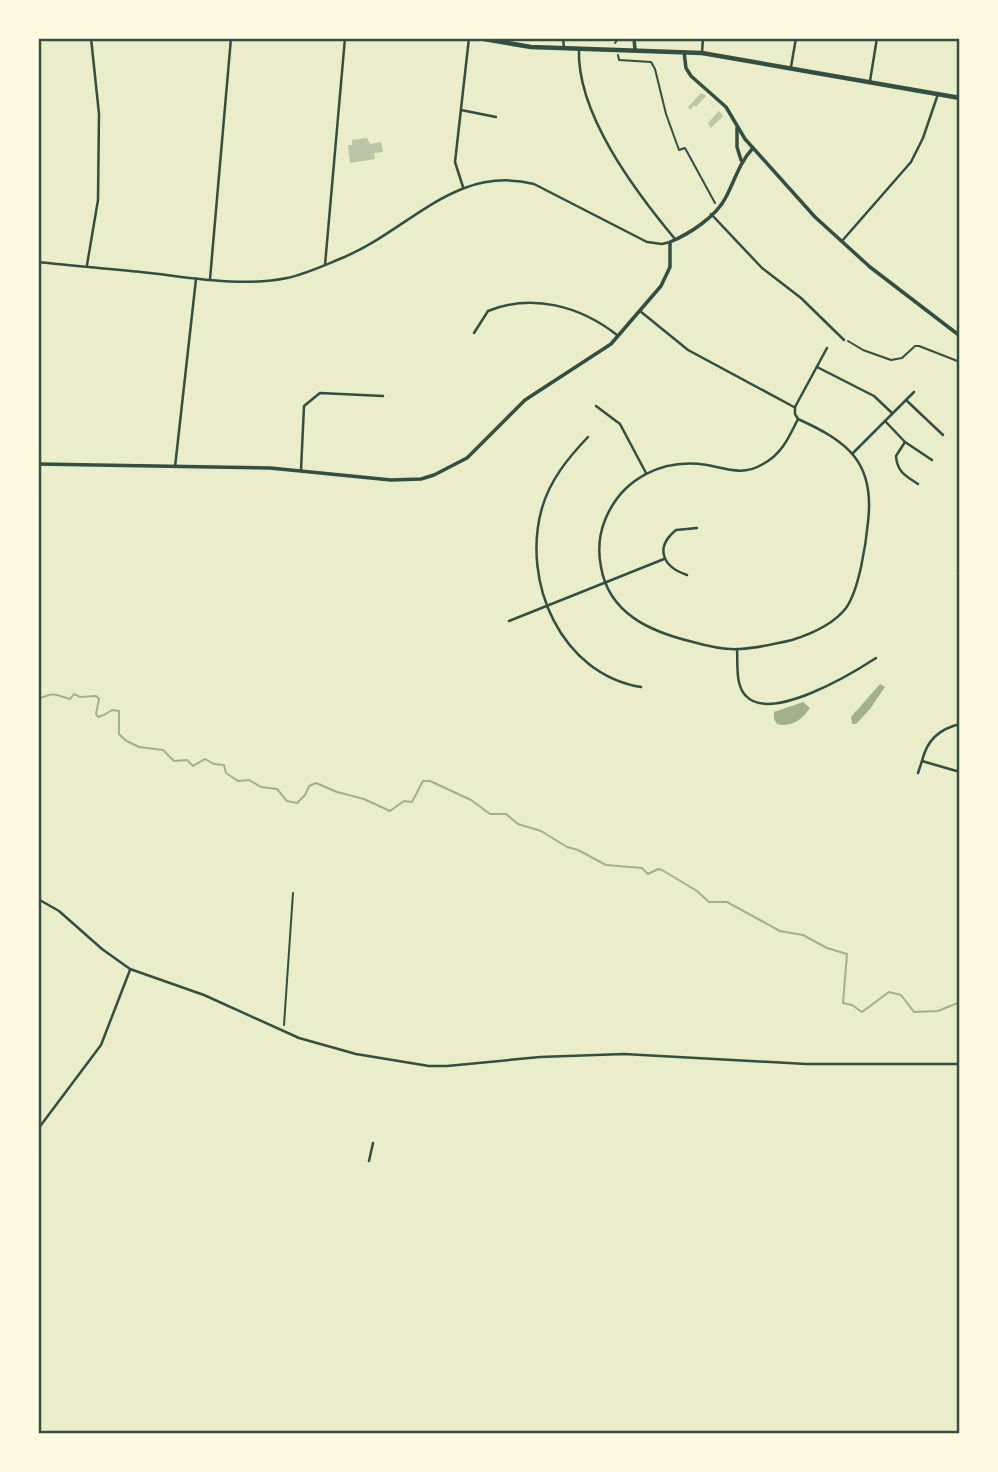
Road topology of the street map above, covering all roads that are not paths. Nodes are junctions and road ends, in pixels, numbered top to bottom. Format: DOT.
graph roads {
  1 [pos="92,38"];
  2 [pos="231,38"];
  3 [pos="345,38"];
  4 [pos="469,38"];
  5 [pos="478,38"];
  6 [pos="563,38"];
  7 [pos="634,38"];
  8 [pos="703,38"];
  9 [pos="796,38"];
  10 [pos="877,38"];
  11 [pos="564,48"];
  12 [pos="579,48"];
  13 [pos="635,51"];
  14 [pos="684,52"];
  15 [pos="702,53"];
  16 [pos="791,67"];
  17 [pos="870,81"];
  18 [pos="960,88"];
  19 [pos="938,94"];
  20 [pos="958,98"];
  21 [pos="461,110"];
  22 [pos="496,117"];
  23 [pos="737,128"];
  24 [pos="753,148"];
  25 [pos="742,161"];
  26 [pos="463,187"];
  27 [pos="711,214"];
  28 [pos="676,240"];
  29 [pos="670,242"];
  30 [pos="842,242"];
  31 [pos="38,262"];
  32 [pos="325,265"];
  33 [pos="87,266"];
  34 [pos="196,278"];
  35 [pos="211,279"];
  36 [pos="640,311"];
  37 [pos="474,333"];
  38 [pos="618,335"];
  39 [pos="960,336"];
  40 [pos="844,340"];
  41 [pos="827,348"];
  42 [pos="817,366"];
  43 [pos="914,392"];
  44 [pos="383,396"];
  45 [pos="906,400"];
  46 [pos="596,406"];
  47 [pos="795,407"];
  48 [pos="892,413"];
  49 [pos="799,419"];
  50 [pos="885,421"];
  51 [pos="943,435"];
  52 [pos="588,438"];
  53 [pos="905,442"];
  54 [pos="853,453"];
  55 [pos="933,460"];
  56 [pos="38,464"];
  57 [pos="175,467"];
  58 [pos="301,470"];
  59 [pos="646,473"];
  60 [pos="918,484"];
  61 [pos="697,528"];
  62 [pos="664,559"];
  63 [pos="687,575"];
  64 [pos="605,582"];
  65 [pos="547,606"];
  66 [pos="509,621"];
  67 [pos="737,649"];
  68 [pos="876,658"];
  69 [pos="641,687"];
  70 [pos="960,724"];
  71 [pos="922,761"];
  72 [pos="960,772"];
  73 [pos="918,773"];
  74 [pos="38,899"];
  75 [pos="130,969"];
  76 [pos="960,1064"];
  77 [pos="38,1129"];
  78 [pos="373,1143"];
  79 [pos="369,1161"];
  1 -- 33 [label="street"];
  2 -- 35 [label="street"];
  3 -- 32 [label="street"];
  4 -- 21 [label="street"];
  5 -- 11 [label="main road"];
  6 -- 11 [label="street"];
  7 -- 13 [label="street"];
  8 -- 15 [label="street"];
  9 -- 16 [label="street"];
  10 -- 17 [label="street"];
  11 -- 12 [label="main road"];
  12 -- 13 [label="main road"];
  12 -- 28 [label="street"];
  13 -- 14 [label="main road"];
  14 -- 15 [label="main road"];
  14 -- 23 [label="street"];
  15 -- 16 [label="main road"];
  16 -- 17 [label="main road"];
  17 -- 19 [label="main road"];
  18 -- 20 [label="street"];
  19 -- 20 [label="main road"];
  19 -- 30 [label="street"];
  21 -- 22 [label="street"];
  21 -- 26 [label="street"];
  23 -- 24 [label="street"];
  23 -- 25 [label="street"];
  24 -- 25 [label="street"];
  24 -- 30 [label="street"];
  25 -- 27 [label="street"];
  26 -- 29 [label="street"];
  26 -- 32 [label="street"];
  27 -- 28 [label="street"];
  27 -- 40 [label="street"];
  28 -- 29 [label="street"];
  29 -- 36 [label="street"];
  30 -- 39 [label="street"];
  31 -- 33 [label="street"];
  32 -- 35 [label="street"];
  33 -- 34 [label="street"];
  34 -- 35 [label="street"];
  34 -- 57 [label="street"];
  36 -- 38 [label="street"];
  36 -- 47 [label="street"];
  37 -- 38 [label="street"];
  38 -- 58 [label="street"];
  41 -- 42 [label="street"];
  42 -- 47 [label="street"];
  42 -- 48 [label="street"];
  43 -- 45 [label="street"];
  44 -- 58 [label="street"];
  45 -- 48 [label="street"];
  45 -- 51 [label="street"];
  46 -- 59 [label="street"];
  47 -- 49 [label="street"];
  48 -- 50 [label="street"];
  49 -- 54 [label="street"];
  49 -- 59 [label="street"];
  50 -- 53 [label="street"];
  50 -- 54 [label="street"];
  52 -- 65 [label="street"];
  53 -- 55 [label="street"];
  53 -- 60 [label="street"];
  54 -- 67 [label="street"];
  56 -- 57 [label="street"];
  57 -- 58 [label="street"];
  59 -- 64 [label="street"];
  61 -- 62 [label="street"];
  62 -- 63 [label="street"];
  62 -- 64 [label="street"];
  64 -- 65 [label="street"];
  64 -- 67 [label="street"];
  65 -- 66 [label="street"];
  65 -- 69 [label="street"];
  67 -- 68 [label="street"];
  70 -- 71 [label="street"];
  71 -- 72 [label="street"];
  71 -- 73 [label="street"];
  74 -- 75 [label="street"];
  75 -- 76 [label="street"];
  75 -- 77 [label="street"];
  78 -- 79 [label="street"];
}
